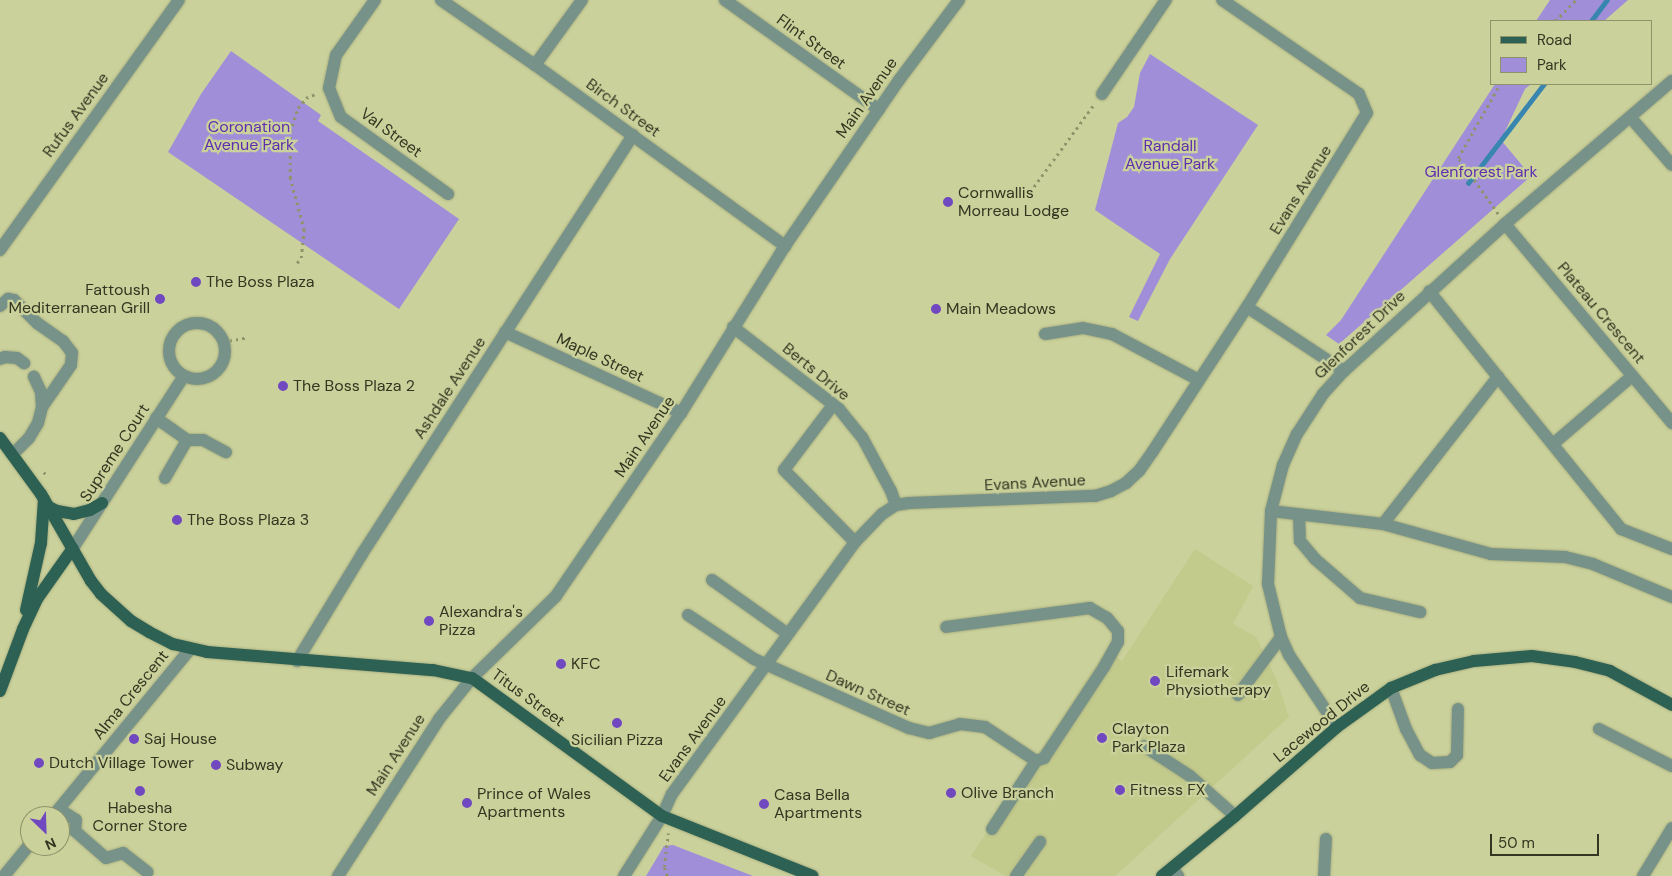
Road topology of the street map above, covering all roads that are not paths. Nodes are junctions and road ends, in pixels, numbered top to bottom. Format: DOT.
graph roads {
  1 [pos="179,0"];
  2 [pos="375,0"];
  3 [pos="441,0"];
  4 [pos="582,0"];
  5 [pos="725,0"];
  6 [pos="959,0"];
  7 [pos="1166,0"];
  8 [pos="1222,0"];
  9 [pos="535,65"];
  10 [pos="1668,85"];
  11 [pos="1102,94"];
  12 [pos="1672,99"];
  13 [pos="879,110"];
  14 [pos="1631,118"];
  15 [pos="632,135"];
  16 [pos="1672,165"];
  17 [pos="448,194"];
  18 [pos="1505,224"];
  19 [pos="785,246"];
  20 [pos="0,250"];
  21 [pos="1429,291"];
  22 [pos="0,306"];
  23 [pos="1248,307"];
  24 [pos="733,327"];
  25 [pos="505,332"];
  26 [pos="1045,334"];
  27 [pos="0,360"];
  28 [pos="24,363"];
  29 [pos="1344,372"];
  30 [pos="184,376"];
  31 [pos="1498,376"];
  32 [pos="1632,376"];
  33 [pos="34,377"];
  34 [pos="1199,380"];
  35 [pos="833,405"];
  36 [pos="42,407"];
  37 [pos="681,413"];
  38 [pos="156,418"];
  39 [pos="1672,423"];
  40 [pos="0,438"];
  41 [pos="187,440"];
  42 [pos="1553,444"];
  43 [pos="226,452"];
  44 [pos="13,454"];
  45 [pos="165,478"];
  46 [pos="47,503"];
  47 [pos="102,503"];
  48 [pos="896,506"];
  49 [pos="1271,511"];
  50 [pos="1299,515"];
  51 [pos="1383,524"];
  52 [pos="855,542"];
  53 [pos="72,548"];
  54 [pos="1672,549"];
  55 [pos="712,580"];
  56 [pos="1671,594"];
  57 [pos="1420,612"];
  58 [pos="688,615"];
  59 [pos="946,627"];
  60 [pos="23,629"];
  61 [pos="788,634"];
  62 [pos="1281,637"];
  63 [pos="190,649"];
  64 [pos="297,661"];
  65 [pos="767,664"];
  66 [pos="472,678"];
  67 [pos="1392,688"];
  68 [pos="0,690"];
  69 [pos="1238,695"];
  70 [pos="1672,705"];
  71 [pos="1458,709"];
  72 [pos="1337,727"];
  73 [pos="1599,730"];
  74 [pos="1144,746"];
  75 [pos="1036,761"];
  76 [pos="1672,766"];
  77 [pos="61,806"];
  78 [pos="1235,816"];
  79 [pos="70,818"];
  80 [pos="666,818"];
  81 [pos="1672,828"];
  82 [pos="992,829"];
  83 [pos="1326,838"];
  84 [pos="1040,842"];
  85 [pos="20,856"];
  86 [pos="147,872"];
  87 [pos="1171,874"];
  88 [pos="4,876"];
  89 [pos="338,876"];
  90 [pos="624,876"];
  91 [pos="813,876"];
  92 [pos="1016,876"];
  93 [pos="1324,876"];
  94 [pos="1643,876"];
  1 -- 20 [label="street, Rufus Avenue"];
  2 -- 17 [label="street, Val Street"];
  3 -- 9 [label="street, Birch Street"];
  4 -- 9 [label="street"];
  5 -- 13 [label="street, Flint Street"];
  6 -- 13 [label="street, Main Avenue"];
  7 -- 11 [label="street"];
  8 -- 23 [label="street, Evans Avenue"];
  9 -- 15 [label="street, Birch Street"];
  10 -- 12 [label="street"];
  10 -- 14 [label="street, Glenforest Drive"];
  13 -- 19 [label="street, Main Avenue"];
  14 -- 16 [label="street"];
  14 -- 18 [label="street, Glenforest Drive"];
  15 -- 19 [label="street, Birch Street"];
  15 -- 25 [label="street, Ashdale Avenue"];
  18 -- 21 [label="street, Glenforest Drive"];
  18 -- 32 [label="street, Plateau Crescent"];
  19 -- 24 [label="street, Main Avenue"];
  21 -- 29 [label="street, Glenforest Drive"];
  21 -- 31 [label="street"];
  22 -- 36 [label="street"];
  23 -- 29 [label="street"];
  23 -- 34 [label="street, Evans Avenue"];
  24 -- 35 [label="street, Berts Drive"];
  24 -- 37 [label="street, Main Avenue"];
  25 -- 37 [label="street, Maple Street"];
  25 -- 64 [label="street, Ashdale Avenue"];
  26 -- 34 [label="street"];
  27 -- 28 [label="street"];
  29 -- 49 [label="street, Glenforest Drive"];
  30 -- 30 [label="street"];
  30 -- 38 [label="street, Supreme Court"];
  31 -- 42 [label="street"];
  31 -- 51 [label="street"];
  32 -- 39 [label="street, Plateau Crescent"];
  32 -- 42 [label="street"];
  33 -- 36 [label="street"];
  34 -- 48 [label="street, Evans Avenue"];
  35 -- 48 [label="street, Berts Drive"];
  35 -- 52 [label="street"];
  36 -- 44 [label="street"];
  37 -- 66 [label="street, Main Avenue"];
  38 -- 41 [label="street"];
  38 -- 47 [label="street, Supreme Court"];
  40 -- 44 [label="main road, Alma Crescent"];
  41 -- 43 [label="street"];
  41 -- 45 [label="street"];
  42 -- 54 [label="street"];
  44 -- 46 [label="main road, Alma Crescent"];
  46 -- 47 [label="main road"];
  46 -- 53 [label="main road, Alma Crescent"];
  46 -- 60 [label="main road"];
  47 -- 53 [label="street, Supreme Court"];
  48 -- 52 [label="street, Evans Avenue"];
  49 -- 50 [label="street"];
  49 -- 62 [label="street, Glenforest Drive"];
  50 -- 51 [label="street"];
  50 -- 57 [label="street"];
  51 -- 56 [label="street"];
  52 -- 61 [label="street, Evans Avenue"];
  53 -- 60 [label="main road"];
  53 -- 63 [label="main road, Alma Crescent"];
  55 -- 61 [label="street"];
  58 -- 65 [label="street, Dawn Street"];
  59 -- 75 [label="street"];
  60 -- 68 [label="main road"];
  61 -- 65 [label="street, Evans Avenue"];
  62 -- 69 [label="street"];
  62 -- 72 [label="street, Glenforest Drive"];
  63 -- 64 [label="main road, Titus Street"];
  63 -- 77 [label="street, Alma Crescent"];
  64 -- 66 [label="main road, Titus Street"];
  65 -- 75 [label="street, Dawn Street"];
  65 -- 80 [label="street, Evans Avenue"];
  66 -- 80 [label="main road, Titus Street"];
  66 -- 89 [label="street, Main Avenue"];
  67 -- 70 [label="main road, Lacewood Drive"];
  67 -- 71 [label="street"];
  67 -- 72 [label="main road, Lacewood Drive"];
  72 -- 78 [label="main road, Lacewood Drive"];
  73 -- 76 [label="street"];
  74 -- 78 [label="street"];
  75 -- 82 [label="street"];
  78 -- 87 [label="main road, Lacewood Drive"];
  79 -- 86 [label="street"];
  80 -- 90 [label="street, Evans Avenue"];
  80 -- 91 [label="main road, Titus Street"];
  81 -- 94 [label="street"];
  83 -- 93 [label="street"];
  84 -- 92 [label="street"];
  85 -- 88 [label="street"];
}
